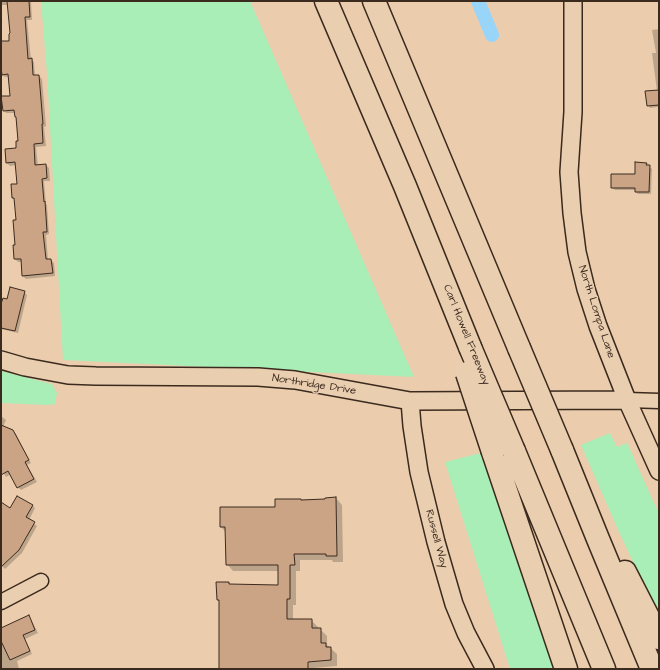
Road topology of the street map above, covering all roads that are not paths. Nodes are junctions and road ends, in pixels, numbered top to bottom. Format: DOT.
graph roads {
  1 [pos="326,1"];
  2 [pos="374,1"];
  3 [pos="573,1"];
  4 [pos="1,360"];
  5 [pos="627,400"];
  6 [pos="410,401"];
  7 [pos="659,401"];
  8 [pos="562,450"];
  9 [pos="504,452"];
  10 [pos="659,471"];
  11 [pos="41,581"];
  12 [pos="1,602"];
  13 [pos="659,638"];
  14 [pos="485,669"];
  15 [pos="566,669"];
  16 [pos="604,669"];
  17 [pos="652,669"];
  1 -- 9 [label="highway, Carl Howell Freeway, bridge"];
  2 -- 8 [label="highway, bridge"];
  3 -- 5 [label="street, North Lompa Lane"];
  4 -- 6 [label="street, Northridge Drive"];
  5 -- 6 [label="street, Northridge Drive"];
  5 -- 7 [label="street"];
  5 -- 10 [label="street, North Lompa Lane"];
  6 -- 14 [label="street, Russell Way"];
  8 -- 13 [label="highway"];
  8 -- 17 [label="highway"];
  9 -- 15 [label="highway"];
  9 -- 16 [label="highway"];
  11 -- 12 [label="street"];
}
